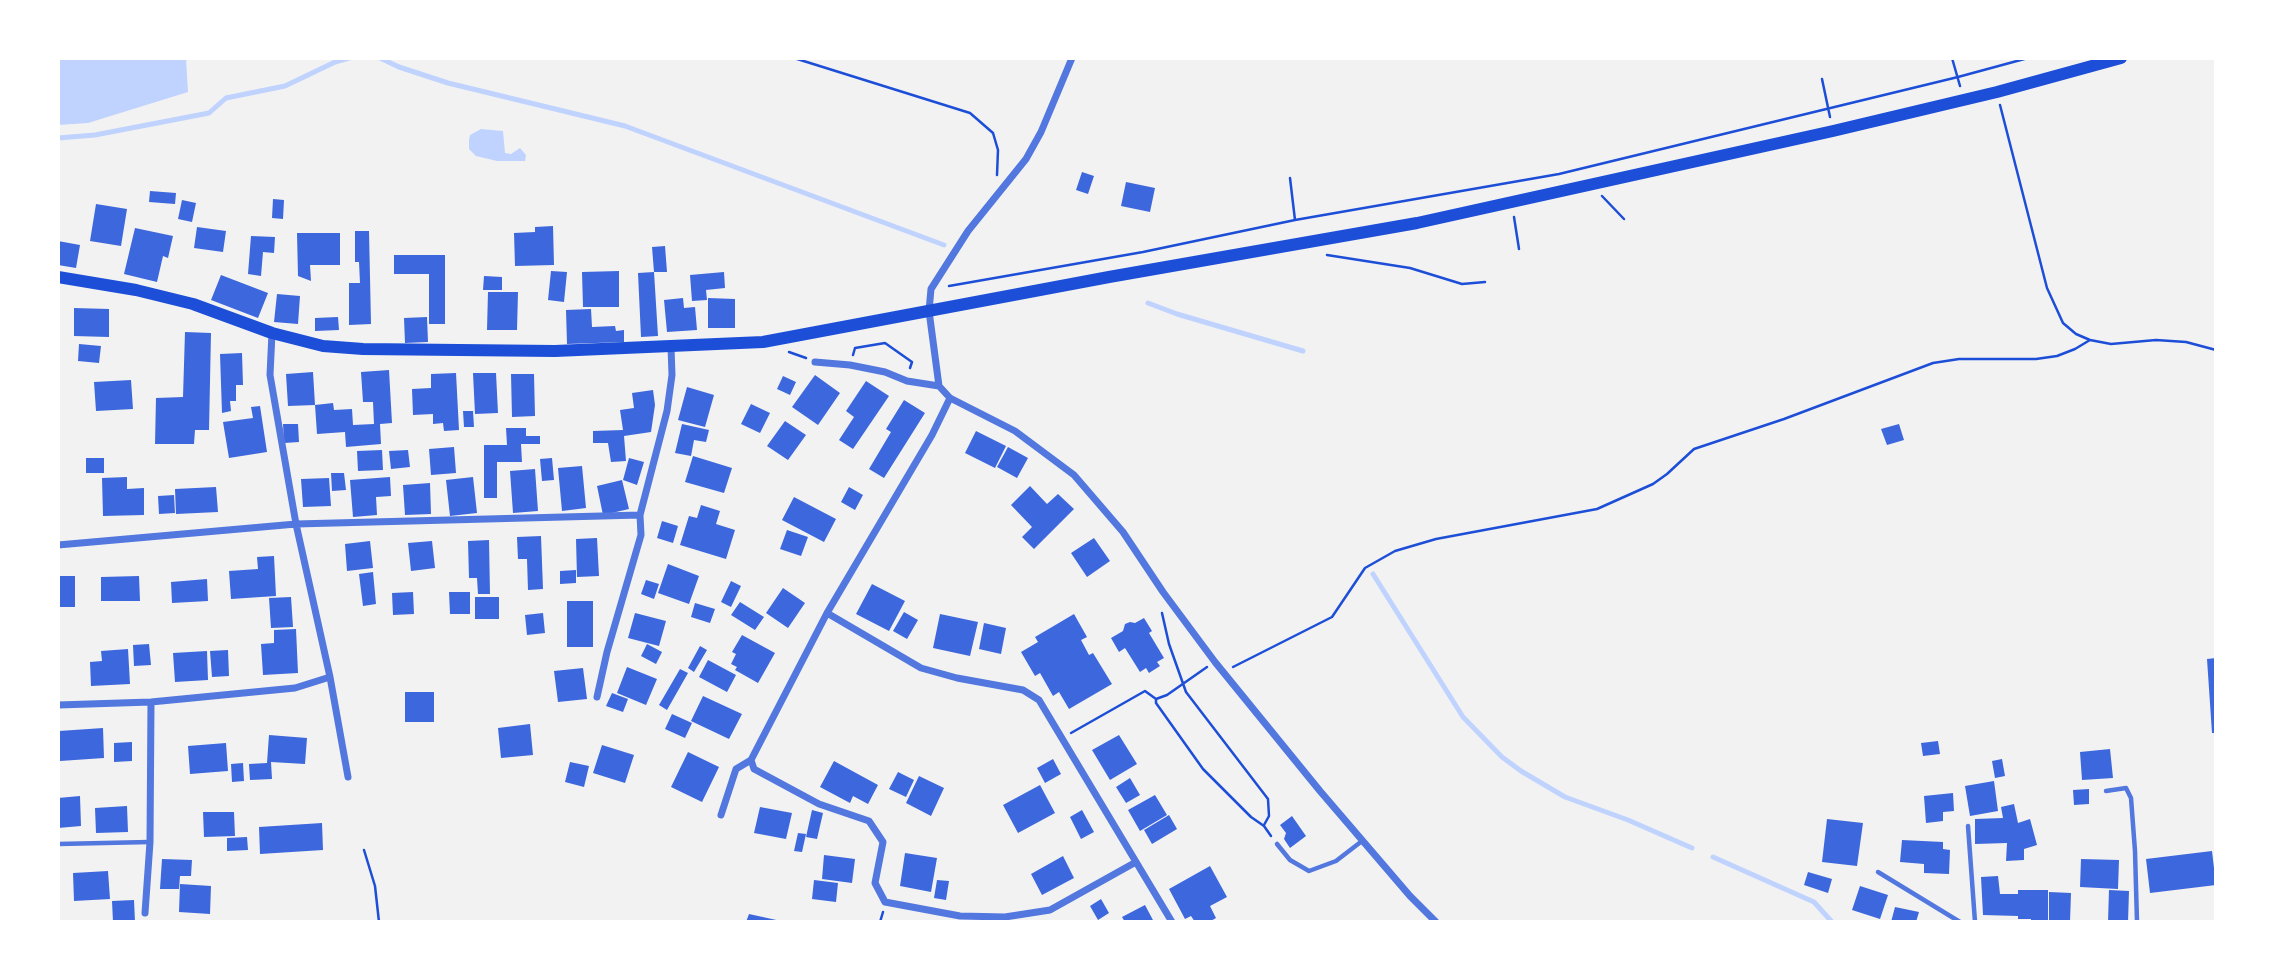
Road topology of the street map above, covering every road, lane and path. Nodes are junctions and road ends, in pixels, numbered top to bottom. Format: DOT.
graph roads {
  1 [pos="794,58"];
  2 [pos="1072,58"];
  3 [pos="1952,58"];
  4 [pos="2028,58"];
  5 [pos="2121,58"];
  6 [pos="1958,77"];
  7 [pos="1822,79"];
  8 [pos="1997,92"];
  9 [pos="1963,100"];
  10 [pos="1829,107"];
  11 [pos="1833,131"];
  12 [pos="1290,177"];
  13 [pos="1593,186"];
  14 [pos="995,196"];
  15 [pos="1511,203"];
  16 [pos="1624,219"];
  17 [pos="1295,220"];
  18 [pos="1306,243"];
  19 [pos="1518,249"];
  20 [pos="58,277"];
  21 [pos="1485,282"];
  22 [pos="931,289"];
  23 [pos="929,312"];
  24 [pos="272,333"];
  25 [pos="2090,341"];
  26 [pos="671,347"];
  27 [pos="2216,350"];
  28 [pos="815,362"];
  29 [pos="850,365"];
  30 [pos="907,381"];
  31 [pos="939,386"];
  32 [pos="950,398"];
  33 [pos="640,516"];
  34 [pos="296,524"];
  35 [pos="58,545"];
  36 [pos="1163,592"];
  37 [pos="827,613"];
  38 [pos="1202,670"];
  39 [pos="1224,672"];
  40 [pos="330,677"];
  41 [pos="1184,683"];
  42 [pos="597,697"];
  43 [pos="1156,699"];
  44 [pos="151,702"];
  45 [pos="58,705"];
  46 [pos="1062,738"];
  47 [pos="751,760"];
  48 [pos="348,777"];
  49 [pos="2106,791"];
  50 [pos="721,815"];
  51 [pos="1264,825"];
  52 [pos="1968,826"];
  53 [pos="1362,841"];
  54 [pos="150,842"];
  55 [pos="58,844"];
  56 [pos="1278,844"];
  57 [pos="363,850"];
  58 [pos="1136,862"];
  59 [pos="1878,872"];
  60 [pos="145,913"];
  61 [pos="379,922"];
  62 [pos="1172,922"];
  63 [pos="1436,922"];
  64 [pos="1960,922"];
  65 [pos="1975,922"];
  66 [pos="2137,922"];
  1 -- 14 [label="path"];
  2 -- 14 [label="street"];
  3 -- 6 [label="path"];
  4 -- 6 [label="path"];
  5 -- 8 [label="main road"];
  6 -- 9 [label="path"];
  6 -- 10 [label="path"];
  7 -- 10 [label="path"];
  8 -- 9 [label="main road"];
  8 -- 25 [label="path"];
  9 -- 11 [label="main road"];
  10 -- 11 [label="path"];
  10 -- 17 [label="path"];
  11 -- 13 [label="main road"];
  12 -- 17 [label="path"];
  13 -- 15 [label="main road"];
  13 -- 16 [label="path"];
  14 -- 22 [label="street"];
  15 -- 18 [label="main road"];
  15 -- 19 [label="path"];
  17 -- 22 [label="path"];
  18 -- 21 [label="path"];
  18 -- 23 [label="main road"];
  20 -- 24 [label="main road"];
  22 -- 23 [label="street"];
  23 -- 26 [label="main road"];
  23 -- 31 [label="street"];
  24 -- 26 [label="main road"];
  24 -- 34 [label="street"];
  25 -- 27 [label="path"];
  25 -- 39 [label="path"];
  26 -- 33 [label="street"];
  28 -- 29 [label="street"];
  29 -- 30 [label="street"];
  29 -- 30 [label="path"];
  30 -- 31 [label="street"];
  31 -- 32 [label="street"];
  32 -- 36 [label="street"];
  32 -- 37 [label="street"];
  33 -- 34 [label="street"];
  33 -- 42 [label="street"];
  34 -- 35 [label="street"];
  34 -- 40 [label="street"];
  36 -- 39 [label="street"];
  36 -- 41 [label="path"];
  37 -- 46 [label="street"];
  37 -- 47 [label="street"];
  38 -- 41 [label="path"];
  39 -- 53 [label="street"];
  40 -- 44 [label="street"];
  40 -- 48 [label="street"];
  41 -- 43 [label="path"];
  41 -- 51 [label="path"];
  43 -- 46 [label="path"];
  43 -- 51 [label="path"];
  44 -- 45 [label="street"];
  44 -- 54 [label="street"];
  46 -- 58 [label="street"];
  47 -- 50 [label="street"];
  47 -- 58 [label="street"];
  49 -- 66 [label="lane"];
  51 -- 56 [label="path"];
  52 -- 65 [label="lane"];
  53 -- 56 [label="lane"];
  53 -- 63 [label="street"];
  54 -- 55 [label="lane"];
  54 -- 60 [label="street"];
  57 -- 61 [label="path"];
  58 -- 62 [label="street"];
  59 -- 64 [label="lane"];
}
